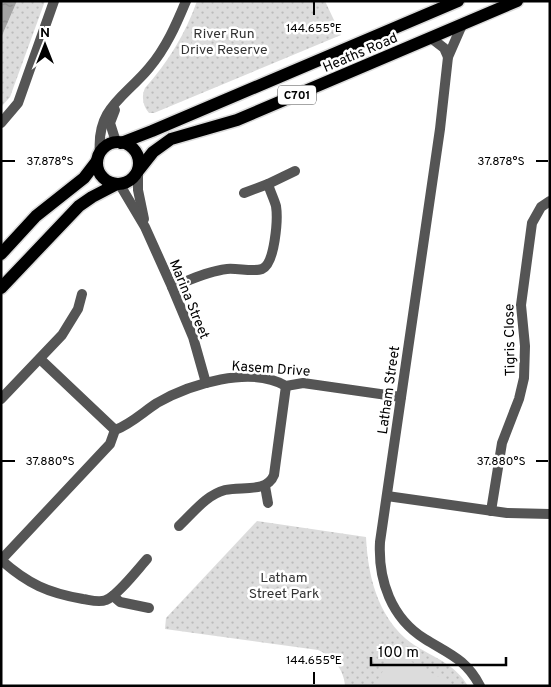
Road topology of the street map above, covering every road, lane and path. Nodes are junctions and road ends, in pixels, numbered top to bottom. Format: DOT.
graph roads {
  1 [pos="54,1"];
  2 [pos="458,1"];
  3 [pos="518,1"];
  4 [pos="186,2"];
  5 [pos="445,4"];
  6 [pos="462,25"];
  7 [pos="430,38"];
  8 [pos="448,57"];
  9 [pos="128,90"];
  10 [pos="1,122"];
  11 [pos="119,142"];
  12 [pos="99,157"];
  13 [pos="295,171"];
  14 [pos="138,172"];
  15 [pos="118,184"];
  16 [pos="268,184"];
  17 [pos="244,193"];
  18 [pos="550,201"];
  19 [pos="145,227"];
  20 [pos="1,254"];
  21 [pos="172,287"];
  22 [pos="1,288"];
  23 [pos="82,294"];
  24 [pos="40,359"];
  25 [pos="206,383"];
  26 [pos="286,386"];
  27 [pos="401,397"];
  28 [pos="1,399"];
  29 [pos="115,430"];
  30 [pos="265,486"];
  31 [pos="387,496"];
  32 [pos="268,503"];
  33 [pos="491,511"];
  34 [pos="550,514"];
  35 [pos="179,526"];
  36 [pos="1,560"];
  37 [pos="147,560"];
  38 [pos="113,596"];
  39 [pos="149,608"];
  40 [pos="480,686"];
  1 -- 10 [label="street"];
  2 -- 5 [label="main road, Heaths Road / C701"];
  3 -- 6 [label="main road, Heaths Road / C701"];
  4 -- 9 [label="street"];
  5 -- 11 [label="main road, Heaths Road / C701"];
  6 -- 7 [label="main road, Heaths Road / C701"];
  6 -- 8 [label="street, Latham Street"];
  7 -- 8 [label="street"];
  7 -- 14 [label="main road, Heaths Road / C701"];
  8 -- 27 [label="street, Latham Street"];
  9 -- 11 [label="street"];
  9 -- 12 [label="street"];
  11 -- 12 [label="main road, C701"];
  11 -- 14 [label="main road"];
  12 -- 15 [label="main road"];
  12 -- 20 [label="main road, C701"];
  13 -- 16 [label="street"];
  14 -- 15 [label="main road, C701"];
  14 -- 19 [label="street, Marina Street"];
  15 -- 19 [label="street, Marina Street"];
  15 -- 22 [label="main road, C701"];
  16 -- 17 [label="street"];
  16 -- 21 [label="street"];
  18 -- 33 [label="street, Tigris Close"];
  19 -- 21 [label="street, Marina Street"];
  21 -- 25 [label="street, Marina Street"];
  23 -- 24 [label="street"];
  24 -- 28 [label="street"];
  24 -- 29 [label="street"];
  25 -- 26 [label="street, Kasem Drive"];
  25 -- 29 [label="street, Kasem Drive"];
  26 -- 27 [label="street, Kasem Drive"];
  26 -- 30 [label="street"];
  27 -- 31 [label="street, Latham Street"];
  29 -- 36 [label="street"];
  30 -- 32 [label="street"];
  30 -- 35 [label="street"];
  31 -- 33 [label="street"];
  31 -- 40 [label="street, Latham Street"];
  33 -- 34 [label="street"];
  36 -- 38 [label="street"];
  37 -- 38 [label="street"];
  38 -- 39 [label="street"];
}
